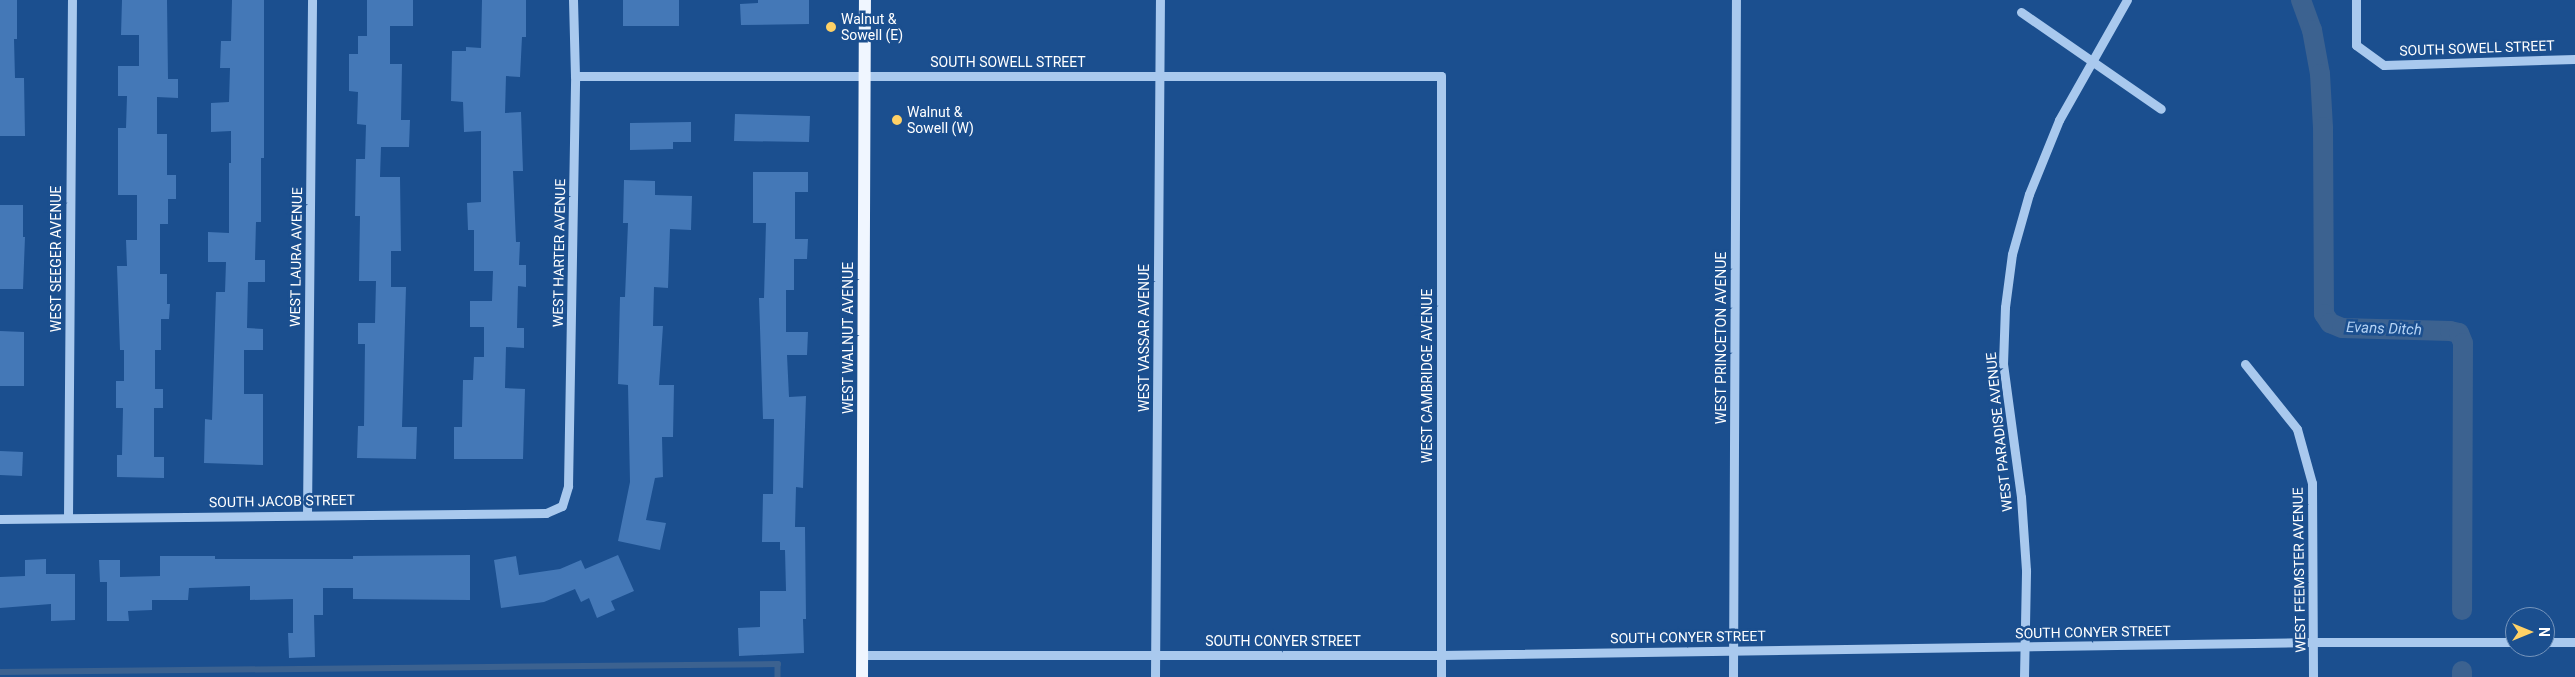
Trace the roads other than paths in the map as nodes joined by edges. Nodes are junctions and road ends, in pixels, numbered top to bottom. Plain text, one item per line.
1 (72, 0) edge
2 (312, 0) edge
3 (573, 0) edge
4 (865, 0) edge
5 (1160, 0) edge
6 (1736, 0) edge
7 (2127, 0) edge
8 (2356, 0) edge
9 (2021, 12) dead end
10 (2575, 59) edge
11 (2093, 62) junction
12 (1160, 74) junction
13 (575, 76) junction
14 (1441, 76) joint
15 (864, 77) junction
16 (2161, 109) dead end
17 (2245, 364) dead end
18 (562, 506) joint
19 (308, 515) junction
20 (68, 517) junction
21 (0, 520) edge
22 (2313, 642) junction
23 (2505, 642) edge
24 (2555, 642) edge
25 (2575, 642) edge
26 (2024, 647) junction
27 (1734, 650) junction
28 (862, 655) junction
29 (1155, 655) junction
30 (1441, 655) junction
31 (862, 677) edge
32 (1155, 677) edge
33 (1441, 677) edge
34 (1733, 677) edge
35 (2024, 677) edge
36 (2313, 677) edge

1 - 20 street, WEST SEEGER AVENUE
2 - 19 street, WEST LAURA AVENUE
3 - 13 street, WEST HARTER AVENUE
4 - 15 main road, WEST WALNUT AVENUE
5 - 12 street, WEST VASSAR AVENUE
6 - 27 street, WEST PRINCETON AVENUE
7 - 11 street, WEST PARADISE AVENUE
8 - 10 street, SOUTH SOWELL STREET
9 - 11 street
11 - 16 street
11 - 26 street, WEST PARADISE AVENUE
12 - 14 street, SOUTH SOWELL STREET
12 - 15 street, SOUTH SOWELL STREET
12 - 29 street, WEST VASSAR AVENUE
13 - 15 street, SOUTH SOWELL STREET
13 - 18 street, WEST HARTER AVENUE
14 - 30 street, WEST CAMBRIDGE AVENUE
15 - 28 main road, WEST WALNUT AVENUE
17 - 22 street, WEST FEEMSTER AVENUE
18 - 19 street, SOUTH JACOB STREET
19 - 20 street, SOUTH JACOB STREET
20 - 21 street, SOUTH JACOB STREET
22 - 23 street, SOUTH CONYER STREET
22 - 26 street, SOUTH CONYER STREET
22 - 36 street, WEST FEEMSTER AVENUE
24 - 25 street
26 - 27 street, SOUTH CONYER STREET
26 - 35 street, WEST PARADISE AVENUE
27 - 30 street, SOUTH CONYER STREET
27 - 34 street, WEST PRINCETON AVENUE
28 - 29 street, SOUTH CONYER STREET
28 - 31 main road, WEST WALNUT AVENUE
29 - 30 street, SOUTH CONYER STREET
29 - 32 street, WEST VASSAR AVENUE
30 - 33 street, WEST CAMBRIDGE AVENUE

